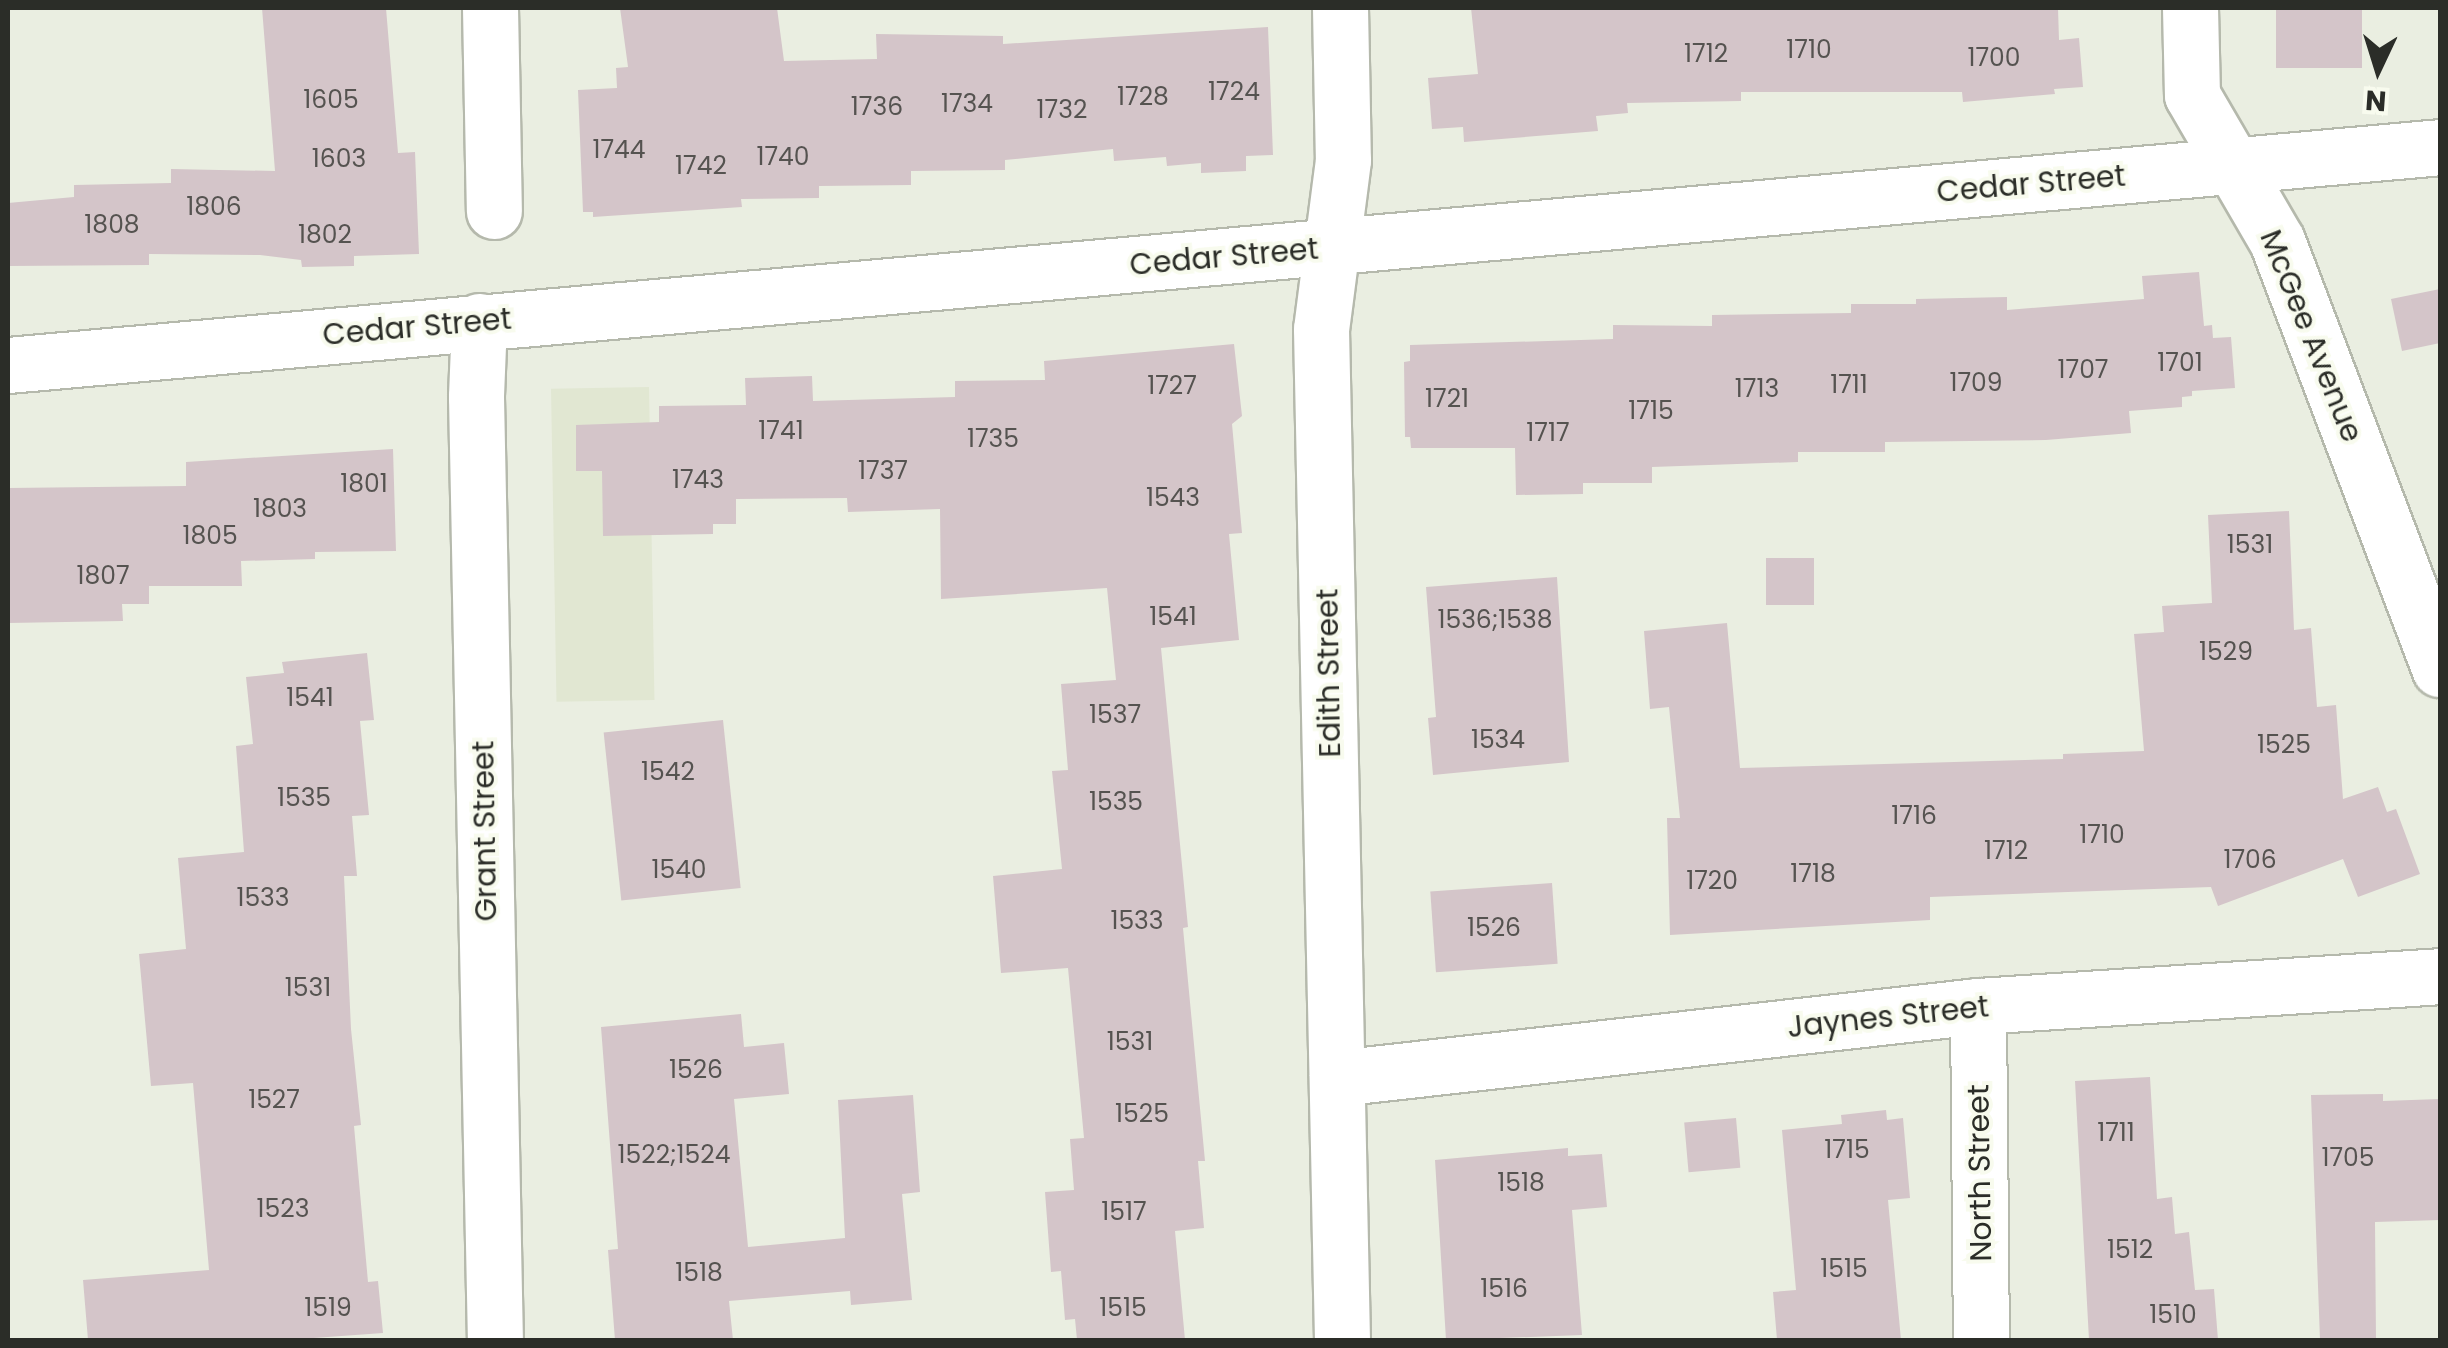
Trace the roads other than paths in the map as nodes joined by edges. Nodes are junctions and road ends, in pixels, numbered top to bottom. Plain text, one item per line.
1 (490, 8) edge
2 (1340, 8) edge
3 (2190, 8) edge
4 (2440, 147) edge
5 (2233, 166) junction
6 (494, 212) dead end
7 (1332, 248) junction
8 (480, 321) junction
9 (8, 365) edge
10 (2440, 669) edge
11 (2440, 976) edge
12 (1978, 1006) junction
13 (1337, 1078) junction
14 (495, 1340) edge
15 (1342, 1340) edge
16 (1982, 1340) edge

1 - 6 street
2 - 7 street, Edith Street
3 - 5 street, McGee Avenue
4 - 5 street, Cedar Street
5 - 7 street, Cedar Street
5 - 10 street, McGee Avenue
7 - 8 street, Cedar Street
7 - 13 street, Edith Street
8 - 9 street, Cedar Street
8 - 14 street, Grant Street
11 - 12 street, Jaynes Street
12 - 13 street, Jaynes Street
12 - 16 street, North Street
13 - 15 street, Edith Street

